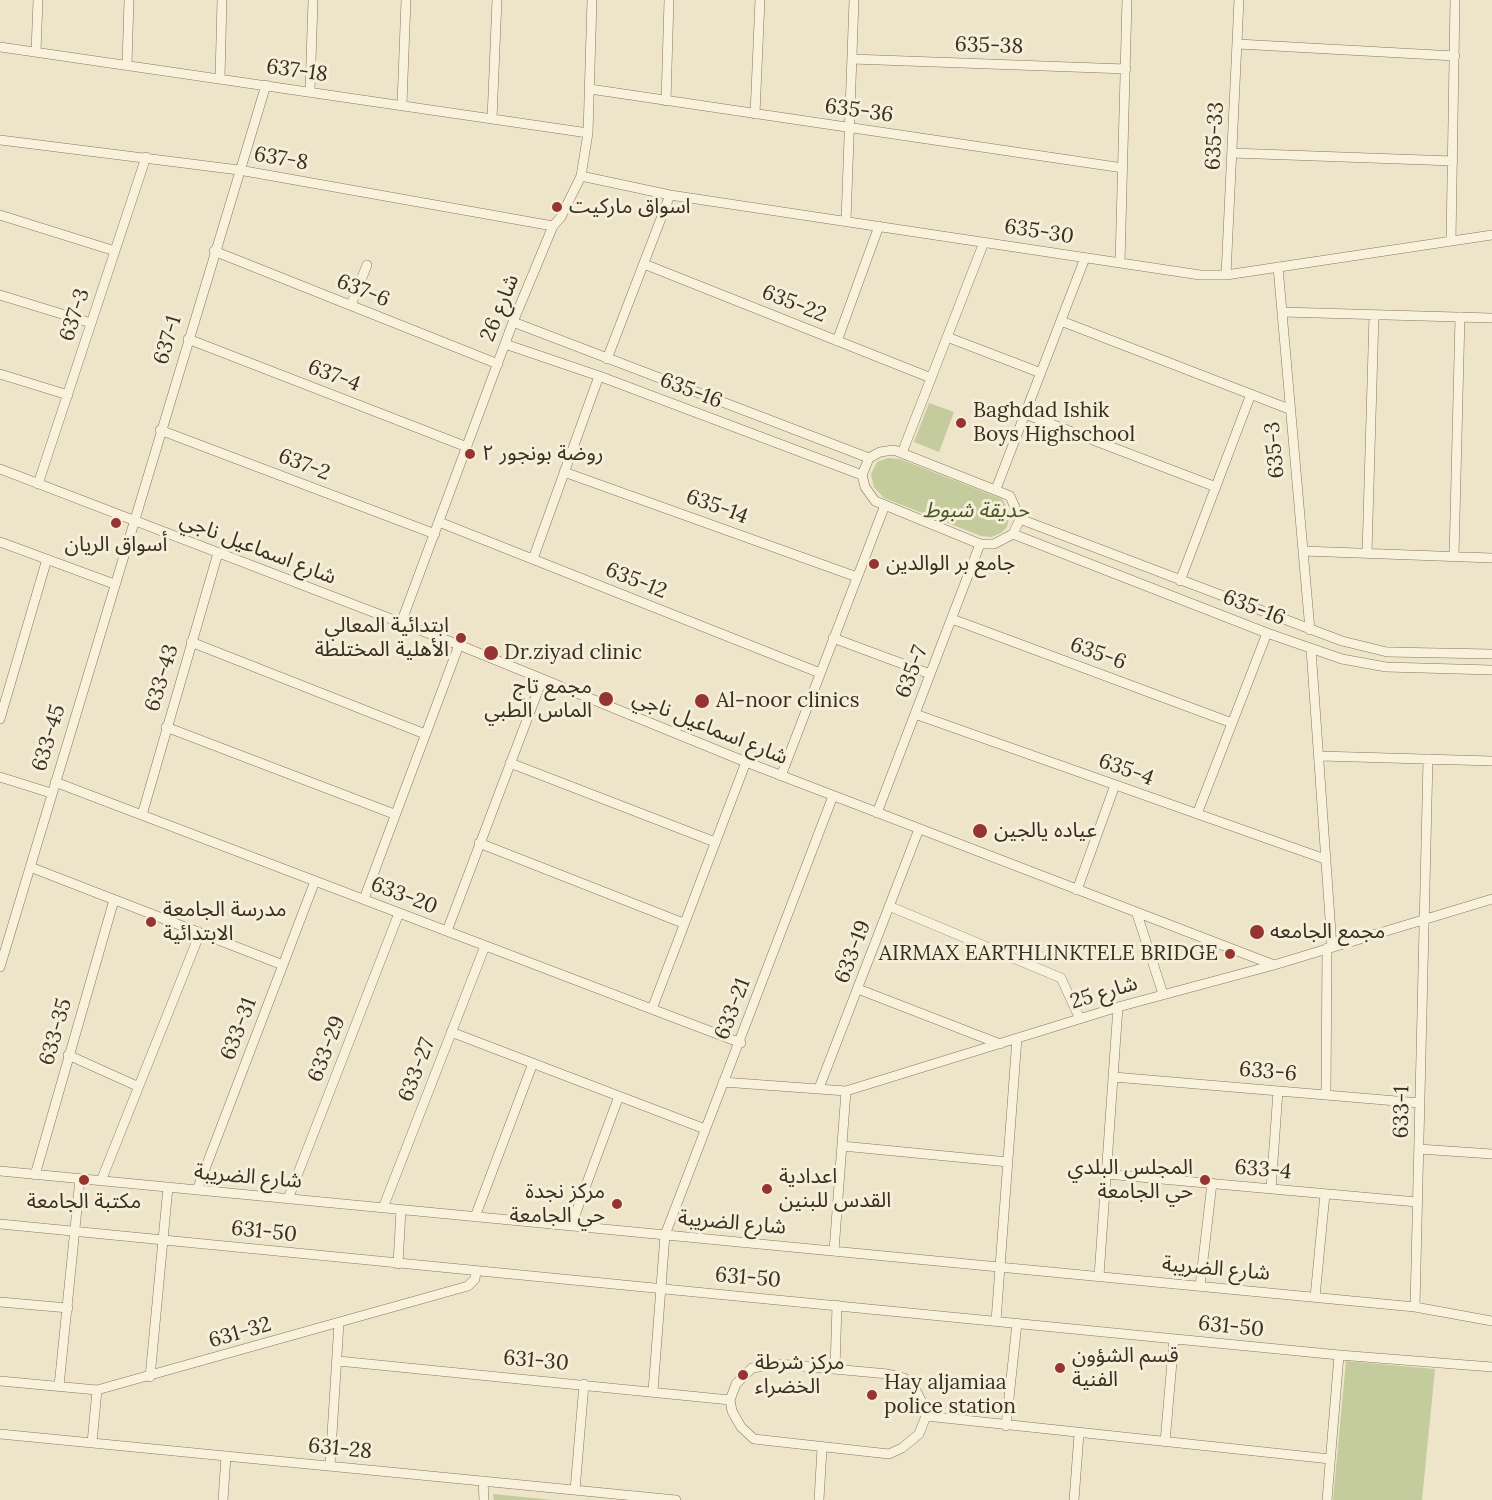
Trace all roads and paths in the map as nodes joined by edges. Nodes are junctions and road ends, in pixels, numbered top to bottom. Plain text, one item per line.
1 (38, 0) edge
2 (129, 0) edge
3 (222, 0) edge
4 (313, 0) edge
5 (406, 0) edge
6 (497, 0) edge
7 (592, 0) edge
8 (669, 0) edge
9 (760, 0) edge
10 (854, 0) edge
11 (1127, 0) edge
12 (1239, 0) edge
13 (1455, 0) edge
14 (1238, 44) junction
15 (0, 47) edge
16 (36, 52) junction
17 (1455, 56) junction
18 (852, 59) junction
19 (127, 65) junction
20 (1126, 69) junction
21 (220, 78) junction
22 (266, 85) junction
23 (590, 89) junction
24 (310, 91) junction
25 (666, 100) junction
26 (402, 105) junction
27 (755, 114) junction
28 (492, 119) junction
29 (849, 128) junction
30 (588, 133) junction
31 (0, 140) edge
32 (1232, 153) junction
33 (146, 157) junction
34 (1452, 161) junction
35 (1123, 168) junction
36 (238, 170) junction
37 (581, 176) junction
38 (670, 195) junction
39 (0, 215) edge
40 (846, 221) junction
41 (553, 226) junction
42 (879, 226) junction
43 (1492, 235) edge
44 (1451, 241) junction
45 (984, 242) junction
46 (116, 250) junction
47 (214, 251) junction
48 (1085, 258) junction
49 (1120, 263) junction
50 (644, 264) junction
51 (367, 265) dead end
52 (1278, 267) junction
53 (1226, 274) junction
54 (0, 295) edge
55 (351, 305) junction
56 (1282, 312) junction
57 (1374, 315) junction
58 (1460, 317) junction
59 (1492, 318) edge
60 (1060, 321) junction
61 (513, 322) junction
62 (91, 323) junction
63 (947, 338) junction
64 (188, 339) junction
65 (837, 341) junction
66 (505, 344) junction
67 (607, 359) junction
68 (498, 364) junction
69 (1041, 373) junction
70 (0, 374) edge
71 (599, 376) junction
72 (931, 378) junction
73 (68, 394) junction
74 (1251, 394) junction
75 (1289, 409) junction
76 (1025, 414) junction
77 (160, 430) junction
78 (467, 447) junction
79 (902, 453) junction
80 (869, 458) junction
81 (0, 469) edge
82 (564, 472) junction
83 (862, 475) junction
84 (38, 484) junction
85 (1216, 487) junction
86 (996, 489) junction
87 (885, 505) junction
88 (1020, 519) junction
89 (133, 520) junction
90 (439, 522) junction
91 (435, 534) junction
92 (1013, 534) junction
93 (0, 542) edge
94 (980, 544) junction
95 (1303, 551) junction
96 (218, 553) junction
97 (1366, 553) junction
98 (1454, 557) junction
99 (1492, 558) edge
100 (48, 559) junction
101 (532, 559) junction
102 (857, 577) junction
103 (1180, 581) junction
104 (114, 584) junction
105 (951, 618) junction
106 (402, 623) junction
107 (1310, 630) junction
108 (1267, 633) junction
109 (833, 638) junction
110 (191, 642) junction
111 (459, 645) junction
112 (1311, 649) junction
113 (1492, 654) edge
114 (1492, 670) edge
115 (820, 673) junction
116 (930, 674) junction
117 (542, 680) junction
118 (915, 714) junction
119 (0, 718) edge
120 (1232, 723) junction
121 (166, 727) junction
122 (425, 734) junction
123 (1320, 756) junction
124 (1428, 759) junction
125 (1492, 761) edge
126 (746, 762) junction
127 (510, 763) junction
128 (781, 776) junction
129 (0, 777) edge
130 (55, 782) junction
131 (1115, 785) junction
132 (51, 793) junction
133 (833, 796) junction
134 (877, 813) junction
135 (394, 814) junction
136 (1197, 814) junction
137 (142, 815) junction
138 (919, 829) junction
139 (715, 842) junction
140 (479, 843) junction
141 (1325, 860) junction
142 (30, 867) junction
143 (315, 881) junction
144 (1077, 890) junction
145 (363, 899) junction
146 (1492, 899) edge
147 (114, 900) junction
148 (890, 906) junction
149 (399, 913) junction
150 (1137, 914) junction
151 (1424, 919) junction
152 (683, 923) junction
153 (447, 931) junction
154 (200, 933) junction
155 (485, 946) junction
156 (1329, 948) junction
157 (283, 965) junction
158 (1274, 965) junction
159 (0, 967) edge
160 (858, 989) junction
161 (1163, 994) junction
162 (1118, 1007) junction
163 (652, 1009) junction
164 (1080, 1019) junction
165 (451, 1032) junction
166 (1017, 1038) junction
167 (741, 1043) junction
168 (1000, 1044) junction
169 (68, 1056) junction
170 (533, 1063) junction
171 (1114, 1077) junction
172 (723, 1082) junction
173 (137, 1086) junction
174 (819, 1089) junction
175 (846, 1091) junction
176 (1278, 1091) junction
177 (1326, 1095) junction
178 (619, 1096) junction
179 (1420, 1103) junction
180 (705, 1129) junction
181 (842, 1146) junction
182 (1419, 1149) junction
183 (1492, 1154) edge
184 (1008, 1162) junction
185 (0, 1171) edge
186 (1106, 1174) junction
187 (35, 1175) junction
188 (80, 1179) junction
189 (101, 1181) junction
190 (1212, 1184) junction
191 (168, 1187) junction
192 (1271, 1189) junction
193 (197, 1190) junction
194 (1325, 1194) junction
195 (288, 1199) junction
196 (1417, 1202) junction
197 (383, 1208) junction
198 (401, 1210) junction
199 (475, 1217) junction
200 (0, 1224) edge
201 (571, 1226) junction
202 (75, 1232) junction
203 (665, 1235) junction
204 (162, 1240) junction
205 (834, 1251) junction
206 (398, 1264) junction
207 (1000, 1267) junction
208 (476, 1271) junction
209 (1099, 1276) junction
210 (1200, 1286) junction
211 (661, 1288) junction
212 (1315, 1297) junction
213 (0, 1302) edge
214 (837, 1305) junction
215 (1414, 1306) junction
216 (68, 1308) junction
217 (1461, 1314) junction
218 (1492, 1315) edge
219 (996, 1321) junction
220 (1492, 1321) edge
221 (339, 1323) junction
222 (1017, 1323) junction
223 (1174, 1339) junction
224 (1339, 1355) junction
225 (338, 1361) junction
226 (1492, 1366) edge
227 (834, 1369) junction
228 (150, 1377) junction
229 (0, 1381) edge
230 (584, 1384) junction
231 (59, 1386) junction
232 (97, 1390) junction
233 (653, 1391) junction
234 (730, 1400) junction
235 (926, 1416) junction
236 (1006, 1426) junction
237 (0, 1434) edge
238 (1079, 1434) junction
239 (1165, 1442) junction
240 (92, 1443) junction
241 (822, 1448) junction
242 (226, 1456) junction
243 (1330, 1459) junction
244 (330, 1466) junction
245 (483, 1481) junction
246 (575, 1490) junction
247 (223, 1500) edge
248 (484, 1500) edge
249 (668, 1500) edge
250 (676, 1500) edge
251 (819, 1500) edge
252 (1074, 1500) edge
253 (1327, 1500) edge

1 - 16 street
2 - 19 street
3 - 21 street
4 - 24 street
5 - 26 street
6 - 28 street
7 - 23 street, شارع 26
8 - 25 street
9 - 27 street
10 - 18 street
11 - 20 street
12 - 14 street, 635-33
13 - 17 street
14 - 17 street
14 - 32 street, 635-33
15 - 16 street, 637-18
16 - 19 street, 637-18
17 - 34 street
18 - 20 street, 635-38
18 - 29 street
19 - 21 street, 637-18
20 - 35 street
21 - 22 street, 637-18
22 - 24 street, 637-18
22 - 36 street, 637-1
23 - 25 street, 635-36
23 - 30 street, شارع 26
24 - 26 street, 637-18
25 - 27 street, 635-36
26 - 28 street, 637-18
27 - 29 street, 635-36
28 - 30 street, 637-18
29 - 35 street, 635-36
29 - 40 street
30 - 37 street, شارع 26
31 - 33 street, 637-8
32 - 34 street
32 - 53 street, 635-33
33 - 36 street, 637-8
33 - 46 street, 637-3
34 - 44 street
35 - 49 street
36 - 41 street, 637-8
36 - 47 street, 637-1
37 - 38 street, 635-30
37 - 41 street, شارع 26
38 - 40 street, 635-30
38 - 50 street
39 - 46 street
40 - 42 street, 635-30
41 - 61 street, شارع 26
42 - 45 street, 635-30
42 - 65 street
43 - 44 street, 635-30
44 - 52 street, 635-30
45 - 48 street, 635-30
45 - 63 street
46 - 62 street, 637-3
47 - 55 street, 637-6
47 - 64 street, 637-1
48 - 49 street, 635-30
48 - 60 street
49 - 53 street, 635-30
50 - 65 street, 635-22
50 - 67 street
51 - 55 street
52 - 53 street, 635-30
52 - 56 street, 635-3
54 - 62 street
55 - 68 street, 637-6
56 - 57 street
56 - 75 street, 635-3
57 - 58 street
57 - 97 street
58 - 59 street
58 - 98 street
60 - 69 street
60 - 74 street
61 - 66 street, شارع 26
61 - 67 street, 635-16
62 - 73 street, 637-3
63 - 69 street
63 - 72 street
64 - 77 street, 637-1
64 - 78 street, 637-4
65 - 72 street, 635-22
66 - 68 street, شارع 26
66 - 71 street, 635-16
67 - 80 street, 635-16
68 - 78 street, شارع 26
69 - 76 street
70 - 73 street
71 - 82 street
71 - 83 street, 635-16
72 - 79 street
73 - 84 street, 637-3
74 - 75 street
74 - 85 street
75 - 95 street, 635-3
76 - 85 street
76 - 86 street
77 - 89 street, 637-1
77 - 91 street, 637-2
78 - 90 street, شارع 26
79 - 80 street
79 - 86 street
80 - 83 street
81 - 84 street, شارع اسماعيل ناجي
82 - 101 street
82 - 102 street, 635-14
83 - 87 street
84 - 89 street, شارع اسماعيل ناجي
85 - 103 street
86 - 88 street
87 - 94 street
87 - 102 street
88 - 92 street
88 - 103 street, 635-16
89 - 96 street, شارع اسماعيل ناجي
89 - 104 street, 633-45
90 - 91 street, شارع 26
90 - 101 street, 635-12
91 - 106 street, شارع 26
92 - 94 street
92 - 108 street, 635-16
93 - 100 street
94 - 105 street, 635-7
95 - 97 street
95 - 107 street, 635-3
96 - 106 street, شارع اسماعيل ناجي
96 - 110 street, 633-43
97 - 98 street
98 - 99 street
100 - 104 street
100 - 119 street
101 - 115 street, 635-12
102 - 109 street
103 - 107 street, 635-16
104 - 130 street, 633-45
105 - 116 street, 635-7
105 - 120 street, 635-6
106 - 111 street, شارع اسماعيل ناجي
107 - 113 street, 635-16
108 - 112 street, 635-16
108 - 120 street
109 - 115 street
109 - 116 street
110 - 121 street, 633-43
110 - 122 street
111 - 117 street, شارع اسماعيل ناجي
111 - 122 street
112 - 114 street, 635-16
112 - 123 street
115 - 128 street
116 - 118 street, 635-7
117 - 126 street, شارع اسماعيل ناجي
117 - 127 street
118 - 131 street, 635-4
118 - 134 street, 635-7
120 - 136 street
121 - 135 street
121 - 137 street, 633-43
122 - 135 street
123 - 124 street
123 - 141 street
124 - 125 street
124 - 151 street, 633-1
126 - 128 street, شارع اسماعيل ناجي
126 - 139 street
127 - 139 street
127 - 140 street
128 - 133 street, شارع اسماعيل ناجي
129 - 132 street
130 - 132 street, 633-45
130 - 137 street, 633-20
131 - 136 street, 635-4
131 - 144 street
132 - 142 street, 633-45
133 - 134 street, شارع اسماعيل ناجي
133 - 167 street, 633-21
134 - 138 street, شارع اسماعيل ناجي
135 - 145 street
136 - 141 street, 635-4
137 - 143 street, 633-20
138 - 144 street, شارع اسماعيل ناجي
138 - 148 street, 633-19
139 - 152 street
140 - 152 street
140 - 153 street
141 - 156 street
142 - 147 street
142 - 159 street, 633-45
143 - 145 street, 633-20
143 - 157 street, 633-31
144 - 150 street, شارع اسماعيل ناجي
145 - 149 street, 633-20
146 - 151 street, شارع 25
147 - 154 street
147 - 169 street, 633-35
148 - 160 street, 633-19
148 - 164 street
149 - 153 street, 633-20
149 - 195 street, 633-29
150 - 158 street, شارع اسماعيل ناجي
150 - 161 street
151 - 156 street, شارع 25
151 - 179 street, 633-1
152 - 163 street
153 - 155 street, 633-20
154 - 157 street
154 - 173 street
155 - 163 street, 633-20
155 - 165 street, 633-27
156 - 158 street, شارع 25
156 - 177 street
157 - 193 street, 633-31
158 - 161 street, شارع 25
160 - 168 street
160 - 174 street, 633-19
161 - 162 street, شارع 25
162 - 164 street, شارع 25
162 - 171 street
163 - 167 street, 633-20
164 - 166 street, شارع 25
165 - 170 street
165 - 197 street, 633-27
166 - 168 street, شارع 25
166 - 184 street
167 - 172 street, 633-21
168 - 175 street, شارع 25
169 - 173 street
169 - 187 street, 633-35
170 - 178 street
170 - 199 street
171 - 176 street, 633-6
171 - 186 street
172 - 174 street, شارع 25
172 - 180 street, 633-21
173 - 189 street
174 - 175 street, شارع 25
175 - 181 street
176 - 177 street, 633-6
176 - 192 street
177 - 179 street, 633-6
178 - 180 street
178 - 201 street
179 - 182 street, 633-1
180 - 203 street, 633-21
181 - 184 street
181 - 205 street
182 - 183 street
182 - 196 street, 633-1
184 - 207 street
185 - 187 street, شارع الضريبة
186 - 190 street, 633-4
186 - 209 street
187 - 188 street, شارع الضريبة
188 - 189 street, شارع الضريبة
188 - 202 street
189 - 191 street, شارع الضريبة
190 - 192 street, 633-4
190 - 210 street
191 - 193 street, شارع الضريبة
191 - 204 street
192 - 194 street, 633-4
193 - 195 street, شارع الضريبة
194 - 196 street, 633-4
194 - 212 street
195 - 197 street, شارع الضريبة
196 - 215 street, 633-1
197 - 198 street, شارع الضريبة
198 - 199 street, شارع الضريبة
198 - 206 street
199 - 201 street, شارع الضريبة
200 - 202 street, 631-50
201 - 203 street, شارع الضريبة
202 - 204 street, 631-50
202 - 216 street
203 - 205 street, شارع الضريبة
203 - 211 street, 633-21
204 - 206 street, 631-50
204 - 228 street
205 - 207 street, شارع الضريبة
206 - 208 street, 631-50
207 - 209 street, شارع الضريبة
207 - 219 street
208 - 211 street, 631-50
208 - 221 street, 631-32
209 - 210 street, شارع الضريبة
210 - 212 street, شارع الضريبة
211 - 214 street, 631-50
211 - 233 street, 633-21
212 - 215 street, شارع الضريبة
213 - 216 street
214 - 219 street, 631-50
214 - 227 street
215 - 217 street, شارع الضريبة
216 - 231 street
217 - 218 street, شارع الضريبة
217 - 220 street, شارع الضريبة
219 - 222 street, 631-50
221 - 225 street
221 - 228 street, 631-32
222 - 223 street, 631-50
222 - 236 street
223 - 224 street, 631-50
223 - 239 street
224 - 226 street, 631-50
224 - 243 street
225 - 230 street, 631-30
225 - 244 street
227 - 234 street
227 - 235 street
228 - 232 street, 631-32
229 - 231 street, 631-32
230 - 233 street, 631-30
230 - 246 street
231 - 232 street, 631-32
232 - 240 street
233 - 234 street, 631-30
234 - 241 street
235 - 236 street
235 - 241 street
236 - 238 street
237 - 240 street, 631-28
238 - 239 street
238 - 252 street
239 - 243 street
240 - 242 street, 631-28
241 - 251 street
242 - 244 street, 631-28
242 - 247 street
243 - 253 street
244 - 245 street, 631-28
245 - 246 street, 631-28
245 - 248 street
246 - 249 street, 631-28
249 - 250 street, 631-28

